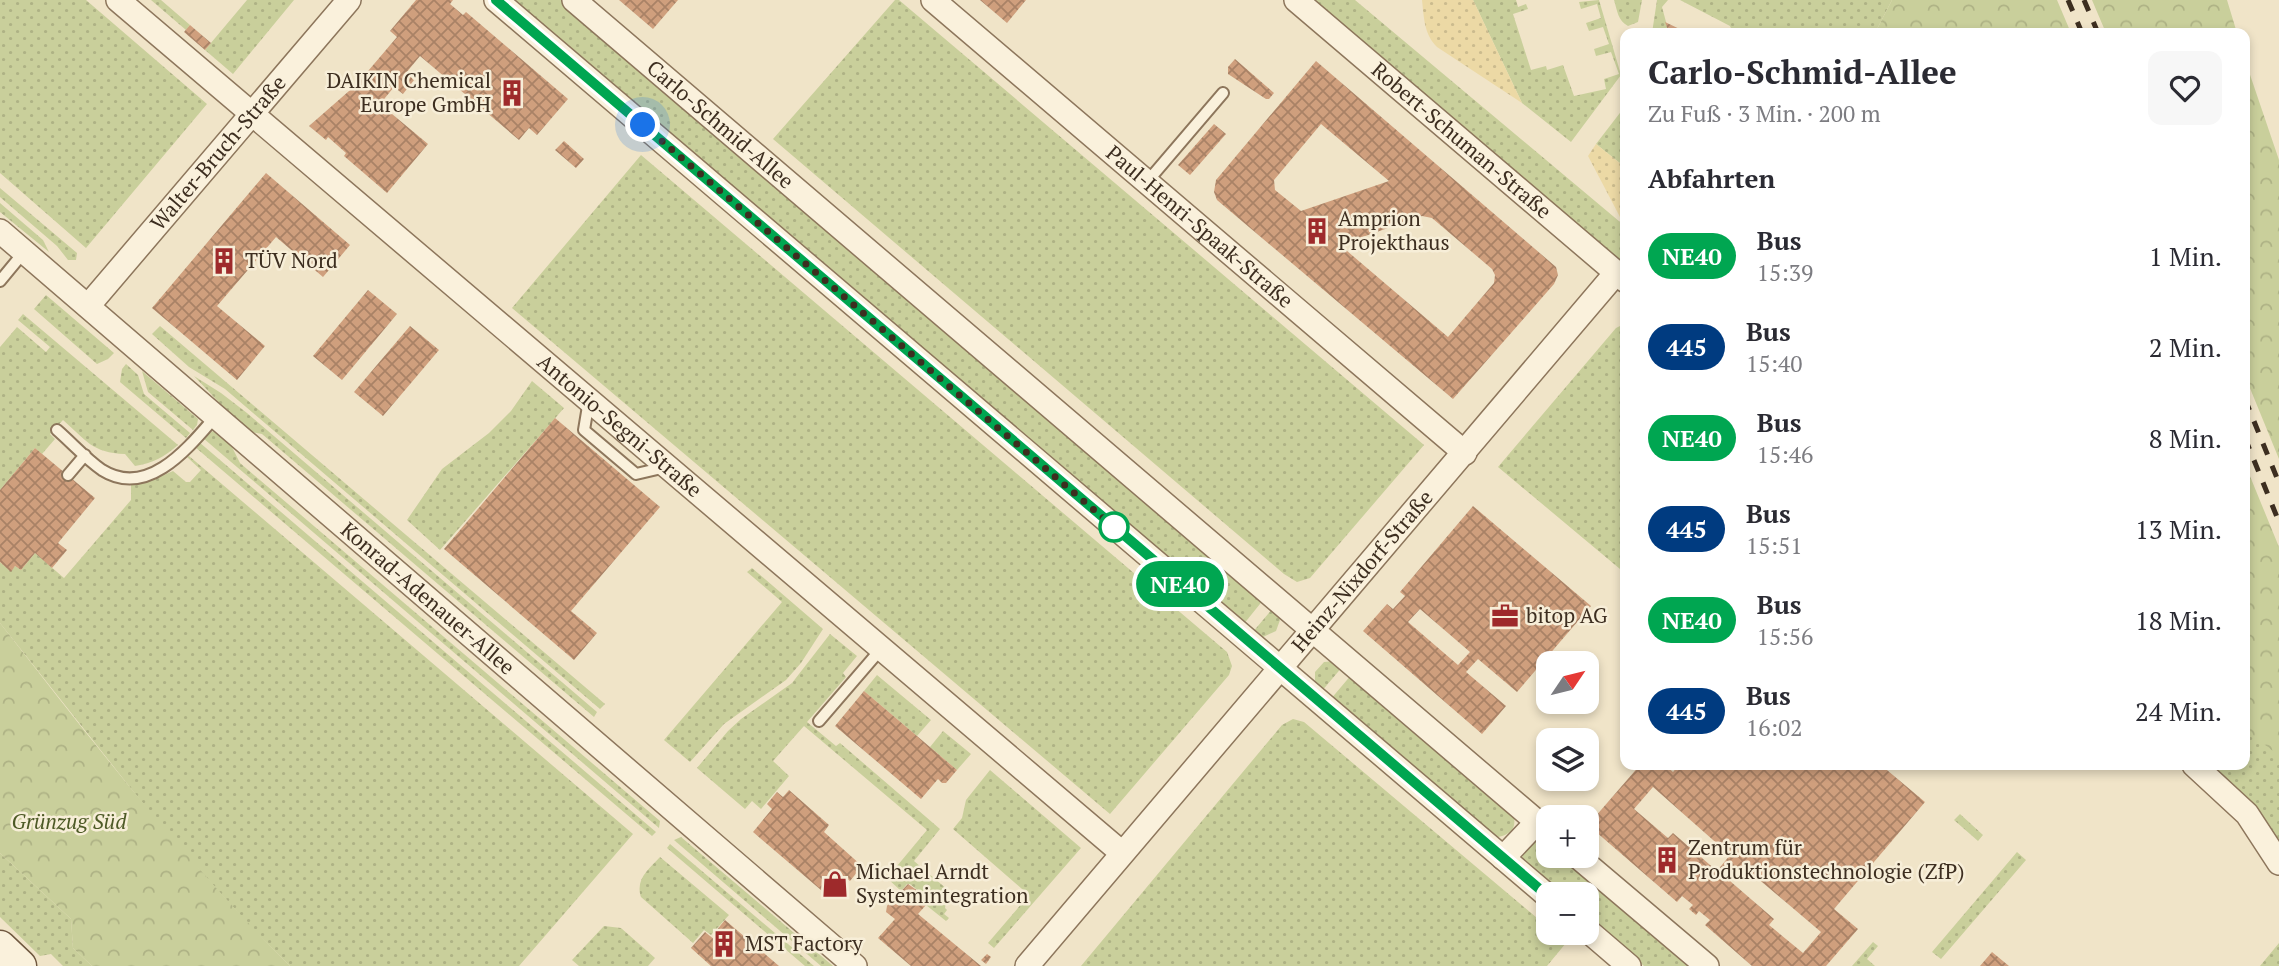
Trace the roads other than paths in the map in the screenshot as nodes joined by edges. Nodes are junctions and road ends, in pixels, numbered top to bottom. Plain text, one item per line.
1 (118, 0) edge
2 (349, 0) edge
3 (496, 0) edge
4 (574, 0) edge
5 (933, 0) edge
6 (1296, 0) edge
7 (1223, 93) dead end
8 (252, 114) junction
9 (1147, 182) junction
10 (0, 231) edge
11 (24, 251) junction
12 (1620, 276) edge
13 (1620, 278) edge
14 (0, 281) edge
15 (88, 306) junction
16 (215, 417) junction
17 (57, 430) dead end
18 (1465, 453) junction
19 (85, 455) junction
20 (68, 475) dead end
21 (1312, 630) junction
22 (881, 649) junction
23 (1280, 668) junction
24 (819, 721) dead end
25 (2199, 770) edge
26 (1536, 821) edge
27 (1536, 832) edge
28 (1122, 853) junction
29 (1503, 858) junction
30 (2279, 863) edge
31 (1591, 868) edge
32 (1536, 886) edge
33 (1599, 940) edge
34 (0, 947) edge
35 (20, 966) edge
36 (855, 966) edge
37 (1027, 966) edge
38 (1629, 966) edge
39 (1707, 966) edge

1 - 8 street, Antonio-Segni-Straße
2 - 8 street, Walter-Bruch-Straße
3 - 23 street
4 - 21 street, Carlo-Schmid-Allee
5 - 9 street, Paul-Henri-Spaak-Straße
6 - 12 street, Robert-Schuman-Straße
7 - 9 lane
8 - 15 street, Walter-Bruch-Straße
8 - 22 street, Antonio-Segni-Straße
9 - 18 street, Paul-Henri-Spaak-Straße
10 - 11 street, Konrad-Adenauer-Allee
11 - 14 lane
11 - 15 street, Konrad-Adenauer-Allee
13 - 18 street, Heinz-Nixdorf-Straße
15 - 16 street, Konrad-Adenauer-Allee
16 - 19 lane
16 - 36 street, Konrad-Adenauer-Allee
17 - 19 lane
18 - 21 street, Heinz-Nixdorf-Straße
19 - 20 lane
21 - 23 street, Heinz-Nixdorf-Straße
21 - 26 street, Carlo-Schmid-Allee
22 - 24 lane
22 - 28 street, Antonio-Segni-Straße
23 - 28 street, Heinz-Nixdorf-Straße
23 - 29 street
25 - 30 street
27 - 29 street, Carlo-Schmid-Allee
28 - 37 street, Heinz-Nixdorf-Straße
29 - 32 street
31 - 39 street
33 - 38 street
34 - 35 main road

